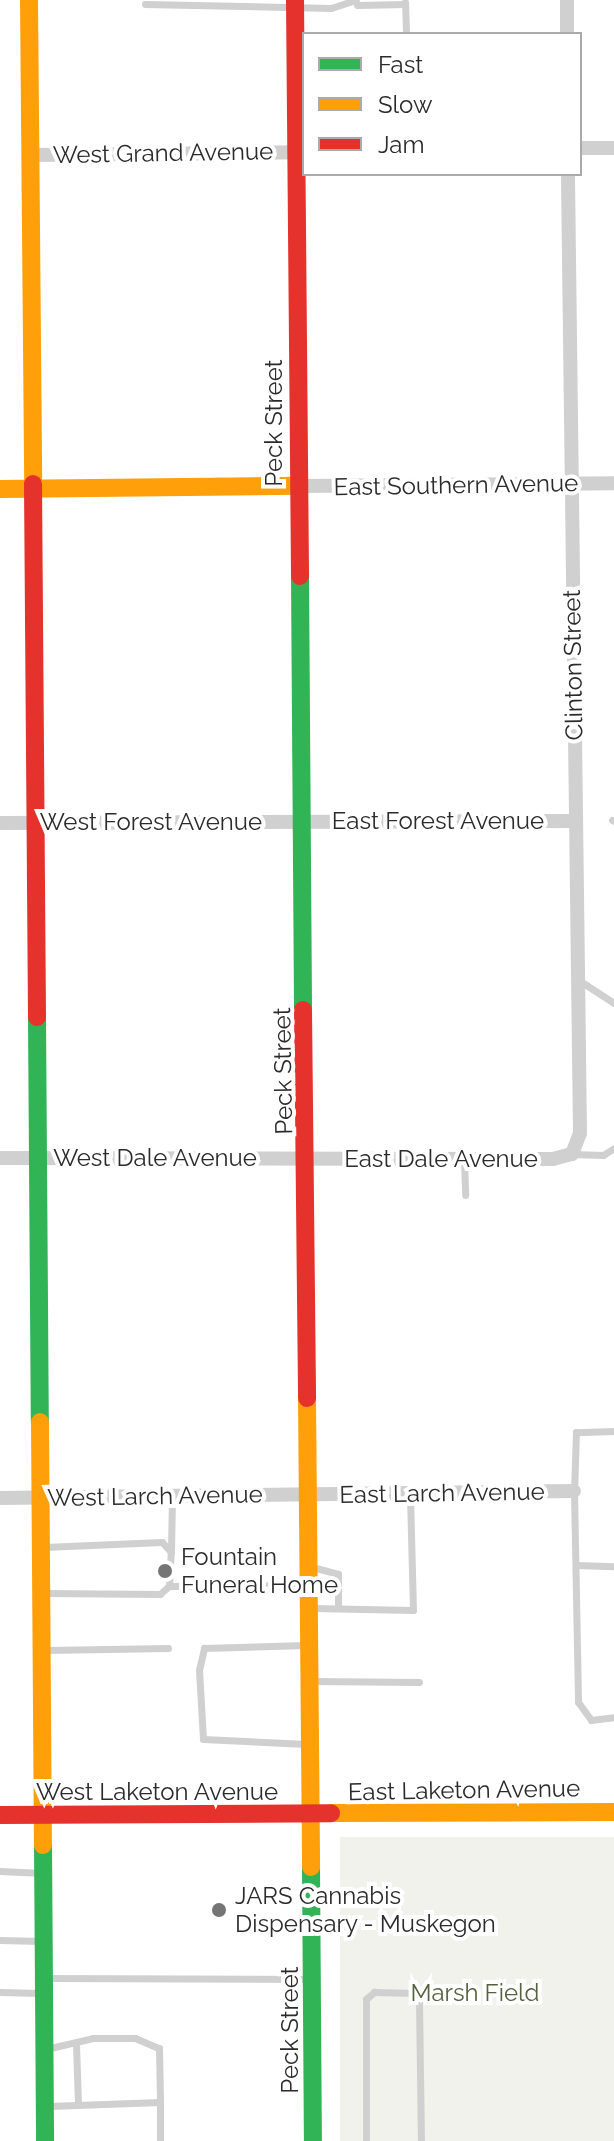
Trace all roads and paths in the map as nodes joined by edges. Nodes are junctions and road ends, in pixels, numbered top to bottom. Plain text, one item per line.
1 (29, 0) edge
2 (567, 0) edge
3 (295, 2) edge
4 (356, 2) edge
5 (405, 2) edge
6 (145, 4) dead end
7 (406, 32) edge
8 (567, 32) edge
9 (582, 148) edge
10 (614, 148) edge
11 (300, 152) edge
12 (30, 155) junction
13 (568, 176) edge
14 (571, 483) junction
15 (614, 483) edge
16 (299, 486) junction
17 (0, 489) edge
18 (29, 489) junction
19 (302, 821) junction
20 (574, 821) junction
21 (0, 823) edge
22 (32, 823) junction
23 (577, 979) junction
24 (614, 1003) edge
25 (614, 1148) edge
26 (572, 1154) junction
27 (0, 1158) edge
28 (34, 1158) junction
29 (309, 1158) junction
30 (464, 1159) junction
31 (465, 1195) dead end
32 (614, 1431) edge
33 (574, 1491) junction
34 (410, 1493) junction
35 (311, 1494) junction
36 (172, 1496) junction
37 (0, 1498) edge
38 (41, 1498) junction
39 (42, 1547) junction
40 (171, 1552) junction
41 (576, 1565) junction
42 (614, 1566) edge
43 (312, 1576) junction
44 (169, 1586) junction
45 (42, 1593) junction
46 (313, 1608) junction
47 (338, 1608) junction
48 (313, 1644) junction
49 (168, 1648) dead end
50 (42, 1650) junction
51 (313, 1681) junction
52 (419, 1682) dead end
53 (614, 1717) edge
54 (314, 1744) junction
55 (614, 1812) edge
56 (0, 1815) edge
57 (43, 1815) junction
58 (314, 1816) junction
59 (0, 1871) edge
60 (44, 1873) junction
61 (0, 1940) edge
62 (43, 1941) junction
63 (314, 1979) junction
64 (43, 1986) junction
65 (0, 1992) edge
66 (76, 2044) junction
67 (44, 2049) junction
68 (160, 2102) junction
69 (78, 2105) junction
70 (45, 2106) junction
71 (45, 2141) edge
72 (160, 2141) edge
73 (313, 2141) edge
74 (366, 2141) edge
75 (421, 2141) edge

1 - 12 street
2 - 8 street
3 - 4 lane
3 - 6 lane
3 - 11 street, Peck Street
4 - 5 lane
5 - 7 lane
9 - 10 street
11 - 12 street, West Grand Avenue
11 - 16 street, Peck Street
12 - 18 street
13 - 14 street, Clinton Street
14 - 15 street, East Southern Avenue
14 - 16 street, East Southern Avenue
14 - 20 street, Clinton Street
16 - 18 street
16 - 19 street, Peck Street
17 - 18 street
18 - 22 street
19 - 20 street, East Forest Avenue
19 - 22 street, West Forest Avenue
19 - 29 street, Peck Street
20 - 23 street, Clinton Street
21 - 22 street, West Forest Avenue
22 - 28 street
23 - 24 lane
23 - 26 street, Clinton Street
25 - 26 lane
26 - 30 street, East Dale Avenue
27 - 28 street, West Dale Avenue
28 - 29 street, West Dale Avenue
28 - 38 street
29 - 30 street, East Dale Avenue
29 - 35 street, Peck Street
30 - 31 lane
32 - 33 lane
33 - 34 street, East Larch Avenue
33 - 41 lane
34 - 35 street, East Larch Avenue
34 - 47 lane
35 - 36 street, West Larch Avenue
35 - 43 street, Peck Street
36 - 38 street, West Larch Avenue
36 - 40 lane
37 - 38 street, West Larch Avenue
38 - 39 street
39 - 40 lane
39 - 45 street
40 - 44 lane
41 - 42 lane
41 - 53 lane
43 - 44 lane
43 - 46 street, Peck Street
43 - 47 lane
44 - 45 lane
45 - 50 street
46 - 47 lane
46 - 48 street, Peck Street
48 - 51 street, Peck Street
48 - 54 lane
49 - 50 lane
50 - 57 street
51 - 52 lane
51 - 54 street, Peck Street
54 - 58 street, Peck Street
55 - 58 street, East Laketon Avenue
56 - 57 street, West Laketon Avenue
57 - 58 street, West Laketon Avenue
57 - 60 street
58 - 63 street, Peck Street
59 - 60 lane
60 - 62 street
61 - 62 lane
62 - 64 street
63 - 64 lane
63 - 73 street, Peck Street
64 - 65 lane
64 - 67 street
66 - 67 lane
66 - 68 lane
66 - 69 lane
67 - 70 street
68 - 69 lane
68 - 72 lane
69 - 70 lane
70 - 71 street
74 - 75 lane

